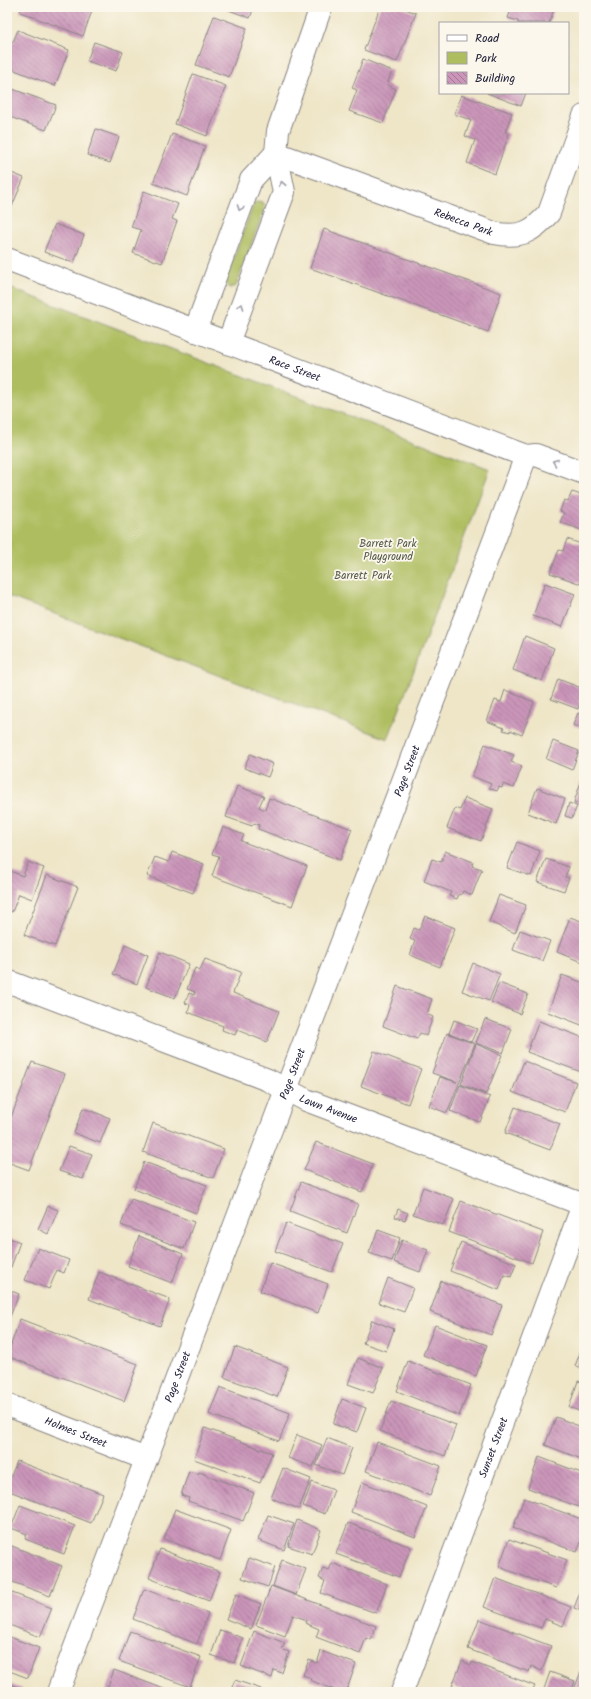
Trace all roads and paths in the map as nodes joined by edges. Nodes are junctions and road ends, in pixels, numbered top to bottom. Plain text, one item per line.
1 (322, 7) edge
2 (584, 116) edge
3 (276, 153) junction
4 (7, 259) edge
5 (195, 331) junction
6 (228, 343) junction
7 (526, 456) junction
8 (584, 473) edge
9 (7, 981) edge
10 (286, 1089) junction
11 (584, 1204) edge
12 (7, 1405) edge
13 (146, 1459) junction
14 (58, 1692) edge
15 (402, 1692) edge

1 - 3 street
2 - 3 street, Rebecca Park
3 -> 5 street
6 -> 3 street
4 - 5 street, Race Street
5 - 6 street, Race Street
6 - 7 street, Race Street
8 -> 7 street, Race Street
7 - 10 street, Page Street
9 - 10 street, Lawn Avenue
10 - 11 street, Lawn Avenue
10 - 13 street, Page Street
11 - 15 street, Sunset Street
12 - 13 street, Holmes Street
13 - 14 street, Page Street

